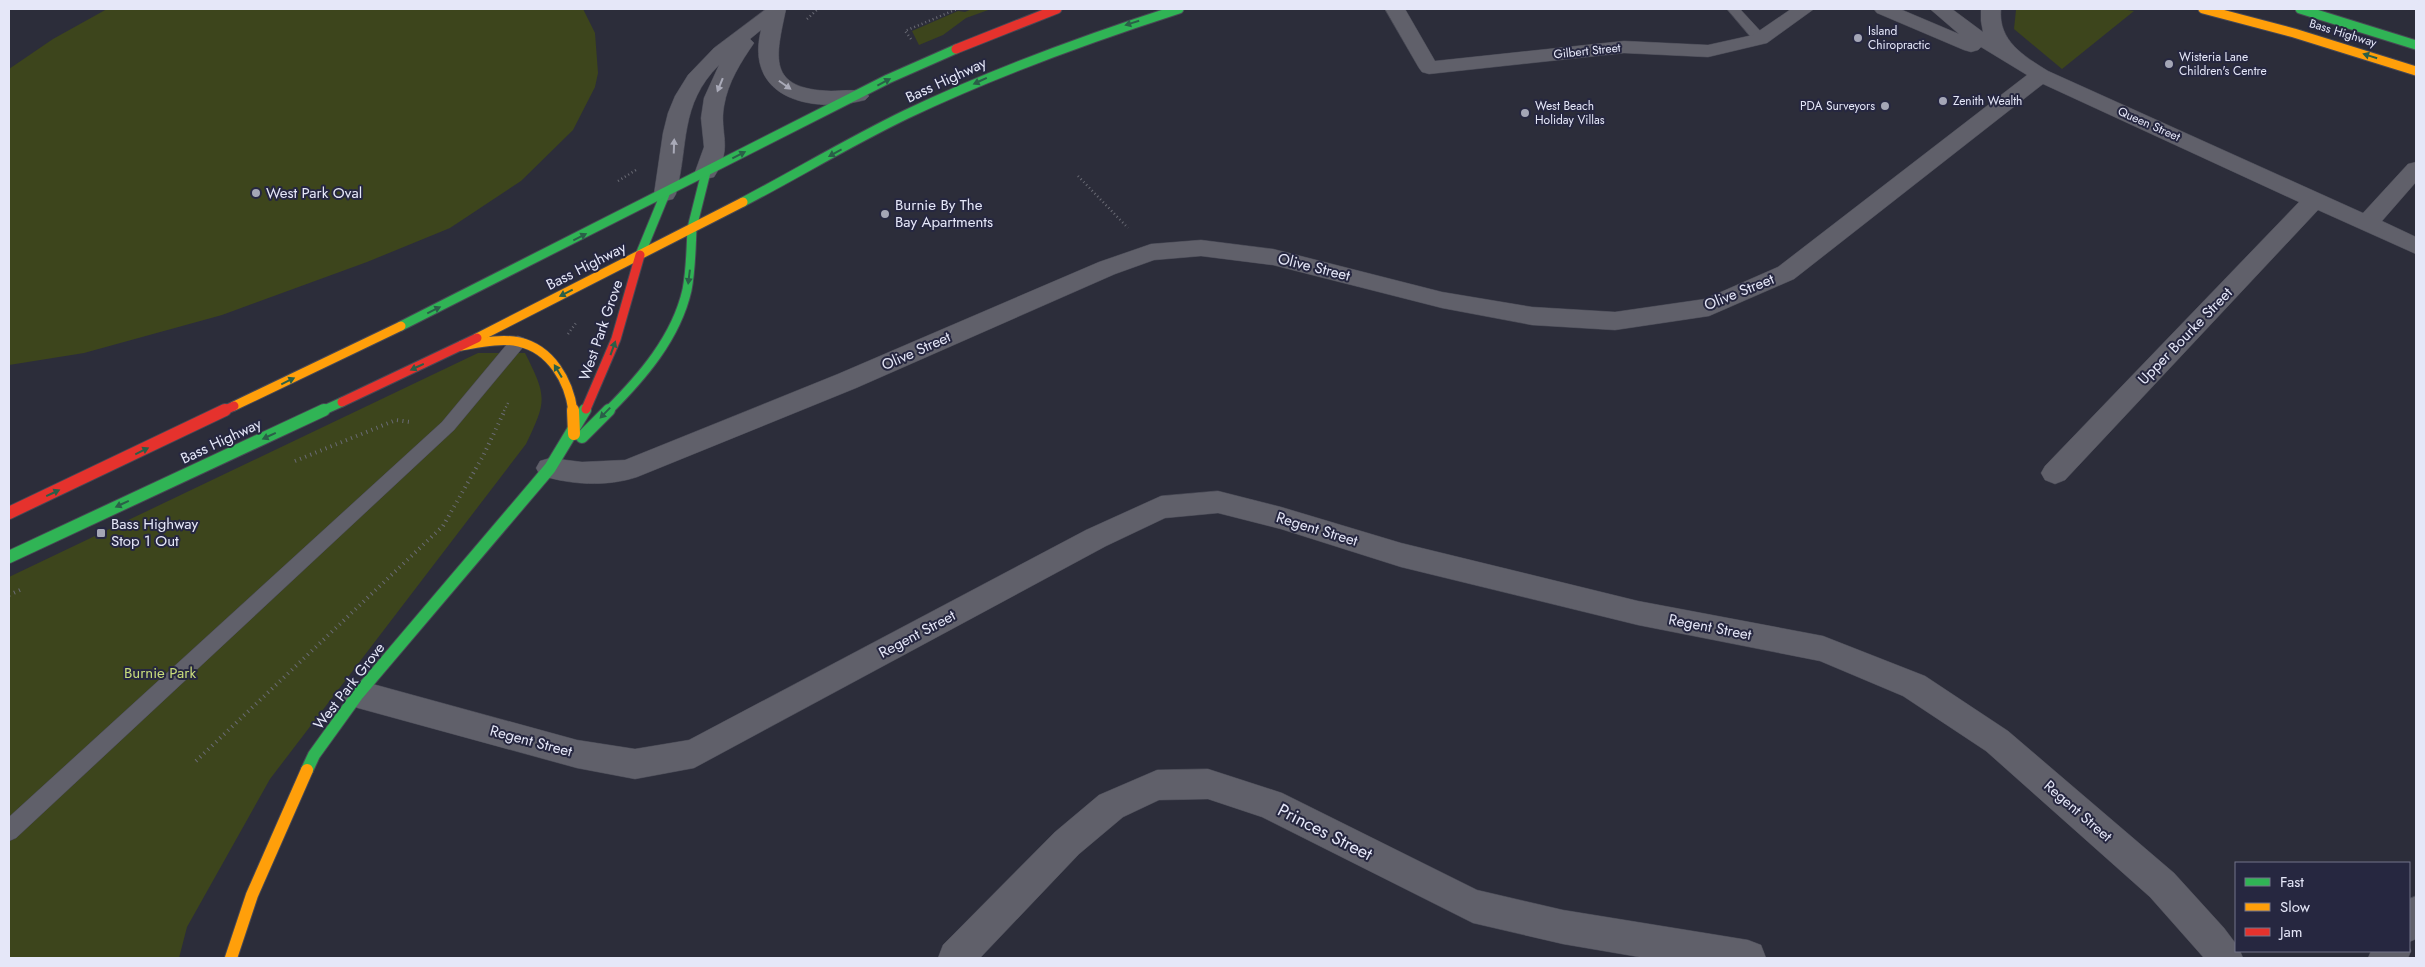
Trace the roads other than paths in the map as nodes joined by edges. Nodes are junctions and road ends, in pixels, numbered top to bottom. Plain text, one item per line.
1 (1057, 9) edge
2 (1178, 9) edge
3 (1395, 9) edge
4 (1733, 9) edge
5 (1804, 9) edge
6 (1884, 9) edge
7 (1991, 9) edge
8 (2203, 9) edge
9 (2300, 9) edge
10 (772, 11) edge
11 (1944, 13) edge
12 (1921, 26) junction
13 (1760, 39) junction
14 (2416, 45) edge
15 (2416, 70) edge
16 (2041, 76) junction
17 (858, 96) junction
18 (2416, 169) edge
19 (706, 172) junction
20 (664, 194) junction
21 (2315, 199) junction
22 (2367, 223) junction
23 (692, 228) junction
24 (2416, 246) edge
25 (640, 255) junction
26 (518, 342) junction
27 (461, 346) junction
28 (574, 434) junction
29 (550, 468) junction
30 (2055, 473) dead end
31 (9, 513) edge
32 (9, 557) edge
33 (358, 694) junction
34 (9, 831) edge
35 (231, 958) edge
36 (956, 958) edge
37 (1748, 958) edge
38 (2225, 958) edge

17 -> 1 main road, Bass Highway
2 -> 23 main road, Bass Highway
3 - 13 street, Gilbert Street
4 - 13 lane
5 - 13 street, Gilbert Street
6 - 12 street
7 - 16 street
15 -> 8 main road, Bass Highway
9 - 14 main road, Bass Highway
10 -> 17 street
10 -> 19 street
20 -> 10 street
11 - 12 street
11 - 16 street, Queen Street
12 - 16 street
16 - 21 street, Queen Street
16 - 29 street, Olive Street
19 -> 17 main road, Bass Highway
18 - 22 street
19 - 20 main road, Bass Highway
19 - 23 main road, West Park Grove
20 - 25 main road, West Park Grove
31 -> 20 main road, Bass Highway
21 - 22 street, Queen Street
21 - 30 street, Upper Bourke Street
22 - 24 street, Queen Street
23 - 25 main road, Bass Highway
23 -> 29 main road, West Park Grove
25 -> 27 main road, Bass Highway
28 -> 25 main road, West Park Grove
26 - 27 main road
28 -> 26 main road
26 - 34 lane
27 -> 32 main road, Bass Highway
28 - 29 main road, West Park Grove
29 - 33 main road, West Park Grove
33 - 35 main road, West Park Grove
33 - 38 street, Regent Street
36 - 37 street, Princes Street

